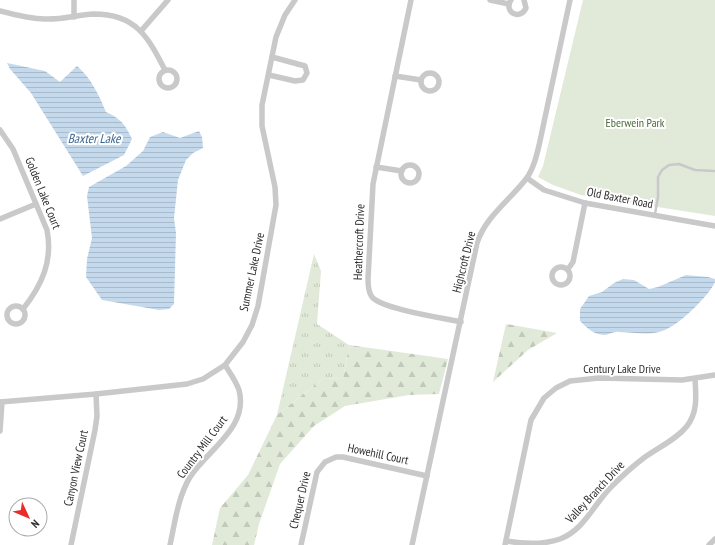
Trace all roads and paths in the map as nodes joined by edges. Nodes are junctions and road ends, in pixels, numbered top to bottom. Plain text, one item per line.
1 (74, 0) edge
2 (168, 0) edge
3 (295, 0) edge
4 (411, 0) edge
5 (490, 0) edge
6 (524, 0) edge
7 (570, 0) edge
8 (510, 2) edge
9 (0, 11) edge
10 (74, 17) junction
11 (141, 31) junction
12 (272, 57) junction
13 (165, 70) dead end
14 (269, 75) junction
15 (395, 76) junction
16 (421, 80) dead end
17 (0, 130) edge
18 (376, 167) junction
19 (715, 171) edge
20 (402, 172) dead end
21 (526, 178) junction
22 (585, 203) junction
23 (36, 204) junction
24 (655, 216) junction
25 (0, 219) edge
26 (715, 226) edge
27 (568, 269) dead end
28 (23, 310) dead end
29 (461, 322) junction
30 (225, 366) junction
31 (715, 376) edge
32 (695, 379) junction
33 (96, 394) junction
34 (1, 402) edge
35 (0, 431) edge
36 (325, 462) joint
37 (426, 476) junction
38 (715, 540) edge
39 (506, 543) edge
40 (71, 545) edge
41 (170, 545) edge
42 (301, 545) edge
43 (412, 545) edge
44 (709, 545) edge

1 - 10 street
2 - 11 street
3 - 12 street, Summer Lake Drive
4 - 15 street, Heathercroft Drive
5 - 8 street
6 - 8 street
7 - 21 street, Highcroft Drive
9 - 10 street
10 - 11 street
11 - 13 street
12 - 14 street, Summer Lake Drive
12 - 14 street
14 - 30 street, Summer Lake Drive
15 - 16 street
15 - 18 street, Heathercroft Drive
17 - 23 street, Golden Lake Court
18 - 20 street
18 - 29 street, Heathercroft Drive
19 - 24 lane
21 - 22 street, Old Baxter Road
21 - 29 street, Highcroft Drive
22 - 24 street, Old Baxter Road
22 - 27 street
23 - 25 street
23 - 28 street, Golden Lake Court
24 - 26 street, Old Baxter Road
29 - 37 street, Highcroft Drive
30 - 33 street, Summer Lake Drive
30 - 41 street, Country Mill Court
31 - 32 street, Century Lake Drive
32 - 39 street, Valley Branch Drive
32 - 39 street, Century Lake Drive
33 - 34 street, Summer Lake Drive
33 - 40 street, Canyon View Court
34 - 35 street
36 - 37 street, Howehill Court
36 - 42 street, Chequer Drive
37 - 43 street, Highcroft Drive
38 - 44 street

